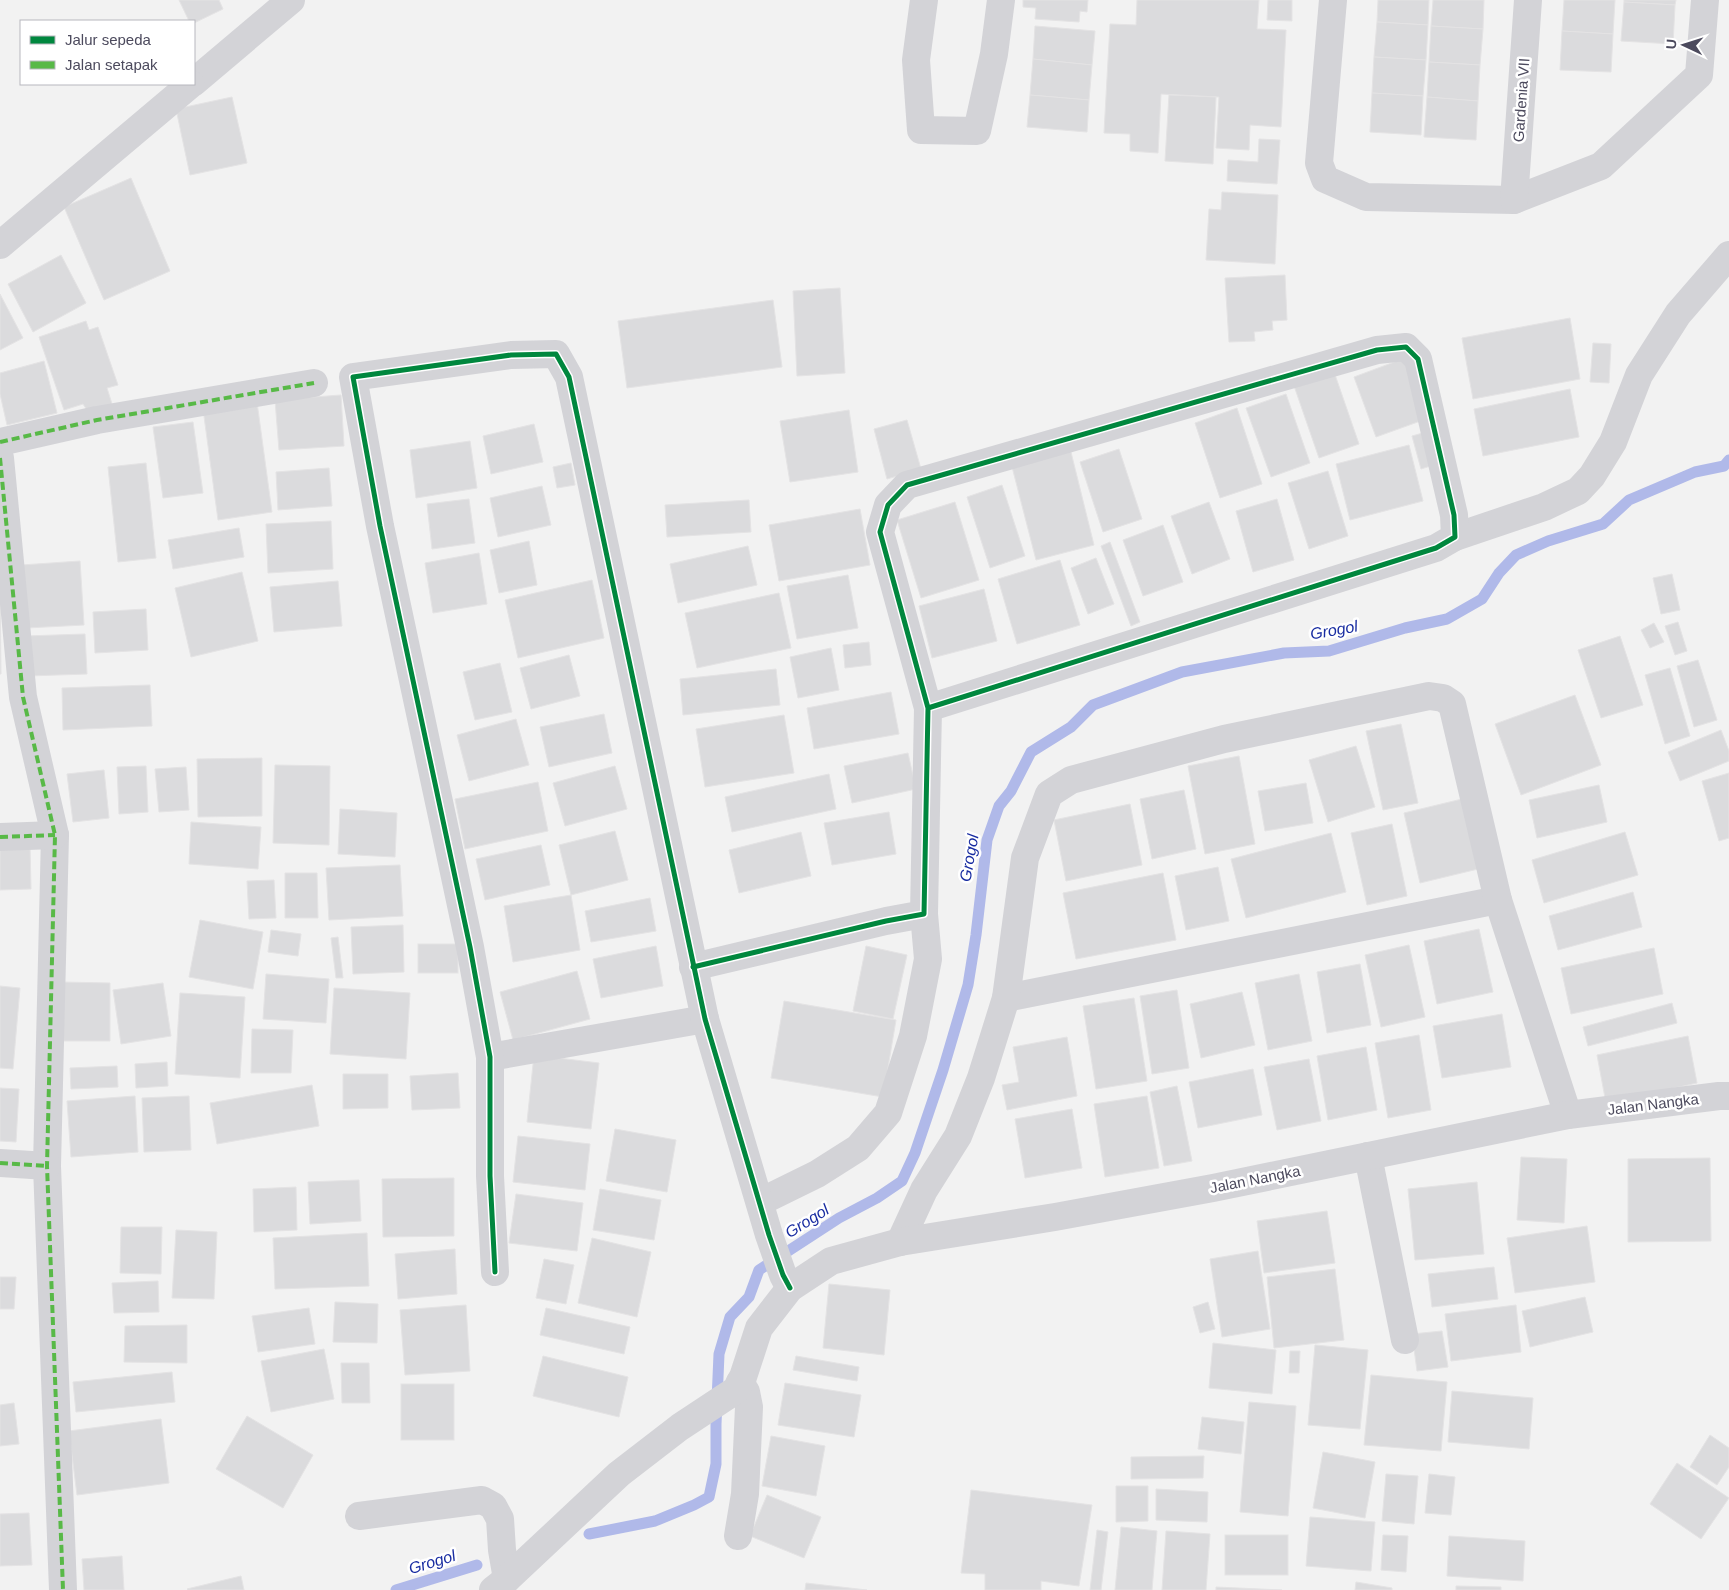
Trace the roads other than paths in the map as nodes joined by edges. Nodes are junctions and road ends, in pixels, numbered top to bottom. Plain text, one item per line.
1 (291, 0) edge
2 (924, 0) edge
3 (1001, 0) edge
4 (1332, 0) edge
5 (1528, 0) edge
6 (1705, 0) edge
7 (195, 81) edge
8 (191, 85) edge
9 (1514, 200) junction
10 (0, 245) edge
11 (1729, 256) edge
12 (314, 384) dead end
13 (0, 442) edge
14 (0, 458) edge
15 (1455, 537) junction
16 (928, 708) junction
17 (55, 835) junction
18 (0, 837) edge
19 (1498, 900) junction
20 (924, 914) junction
21 (693, 967) junction
22 (1006, 998) junction
23 (705, 1019) junction
24 (490, 1057) junction
25 (1729, 1096) edge
26 (1568, 1115) junction
27 (1368, 1156) junction
28 (0, 1163) edge
29 (47, 1166) junction
30 (760, 1202) junction
31 (900, 1242) junction
32 (495, 1272) dead end
33 (786, 1279) junction
34 (1405, 1340) dead end
35 (738, 1386) junction
36 (359, 1516) dead end
37 (738, 1536) dead end
38 (500, 1585) edge
39 (63, 1590) edge

1 - 7 street
2 - 3 street
4 - 9 street
5 - 9 street, Gardenia VII
6 - 9 street
8 - 10 street
11 - 15 street
12 - 13 street
14 - 17 street
15 - 16 street
15 - 16 street
16 - 20 street
17 - 18 street
17 - 29 street
19 - 22 street
19 - 22 street
19 - 26 street
20 - 21 street
20 - 30 street
21 - 23 street
21 - 24 street
22 - 31 street
23 - 24 street
23 - 30 street
24 - 32 street
25 - 26 street, Jalan Nangka
26 - 27 street, Jalan Nangka
27 - 31 street, Jalan Nangka
27 - 34 street
28 - 29 street
29 - 39 street
30 - 33 street
31 - 33 street, Jalan Nangka
33 - 35 street, Jalan Nangka
35 - 37 street
35 - 38 street
36 - 38 street

